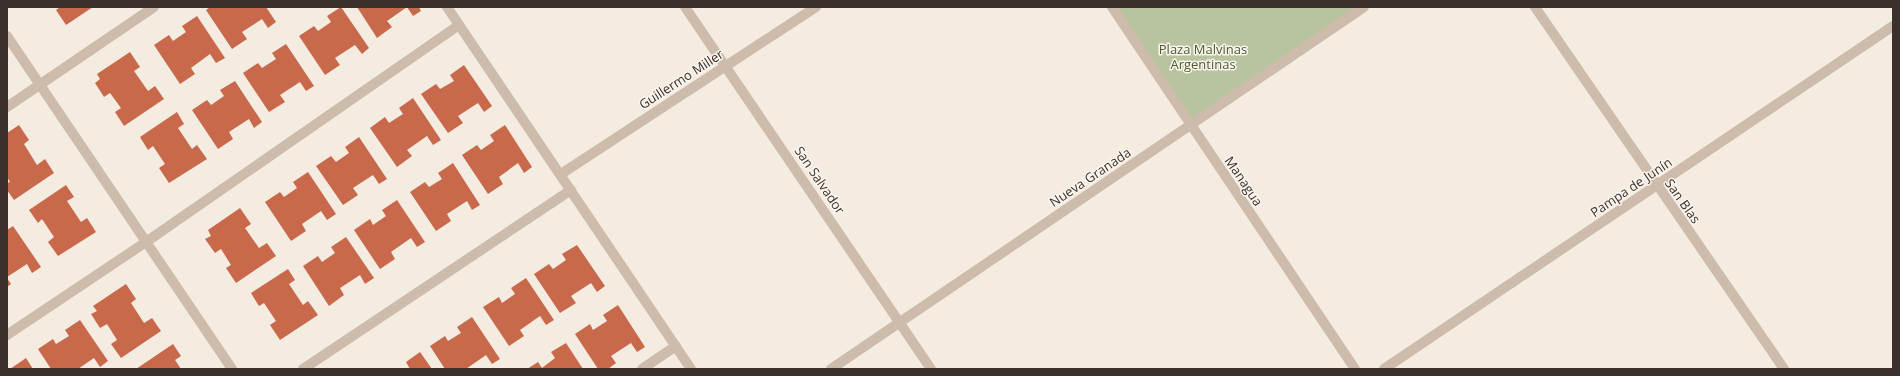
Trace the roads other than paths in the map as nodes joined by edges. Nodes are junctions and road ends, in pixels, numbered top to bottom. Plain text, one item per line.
1 (154, 7) edge
2 (447, 7) edge
3 (685, 7) edge
4 (816, 7) edge
5 (1112, 7) edge
6 (1364, 7) edge
7 (1535, 7) edge
8 (460, 25) junction
9 (1893, 26) edge
10 (7, 36) edge
11 (726, 66) junction
12 (40, 84) junction
13 (7, 107) edge
14 (1189, 124) junction
15 (561, 174) junction
16 (1657, 185) junction
17 (571, 190) junction
18 (146, 242) junction
19 (900, 322) junction
20 (7, 335) edge
21 (676, 346) junction
22 (232, 369) edge
23 (303, 369) edge
24 (642, 369) edge
25 (691, 369) edge
26 (831, 369) edge
27 (931, 369) edge
28 (1355, 369) edge
29 (1384, 369) edge
30 (1784, 369) edge

1 - 12 street
2 - 8 street
3 - 11 street, San Salvador
4 - 11 street, Guillermo Miller
5 - 14 street, Managua
6 - 14 street, Nueva Granada
7 - 16 street, San Blas
8 - 15 street
8 - 18 street
9 - 16 street, Pampa de Junín
10 - 12 street
11 - 15 street, Guillermo Miller
11 - 19 street, San Salvador
12 - 13 street
12 - 18 street
14 - 19 street, Nueva Granada
14 - 28 street, Managua
15 - 17 street
16 - 29 street, Pampa de Junín
16 - 30 street, San Blas
17 - 21 street
17 - 23 street
18 - 20 street
18 - 22 street
19 - 26 street, Nueva Granada
19 - 27 street, San Salvador
21 - 24 street
21 - 25 street

